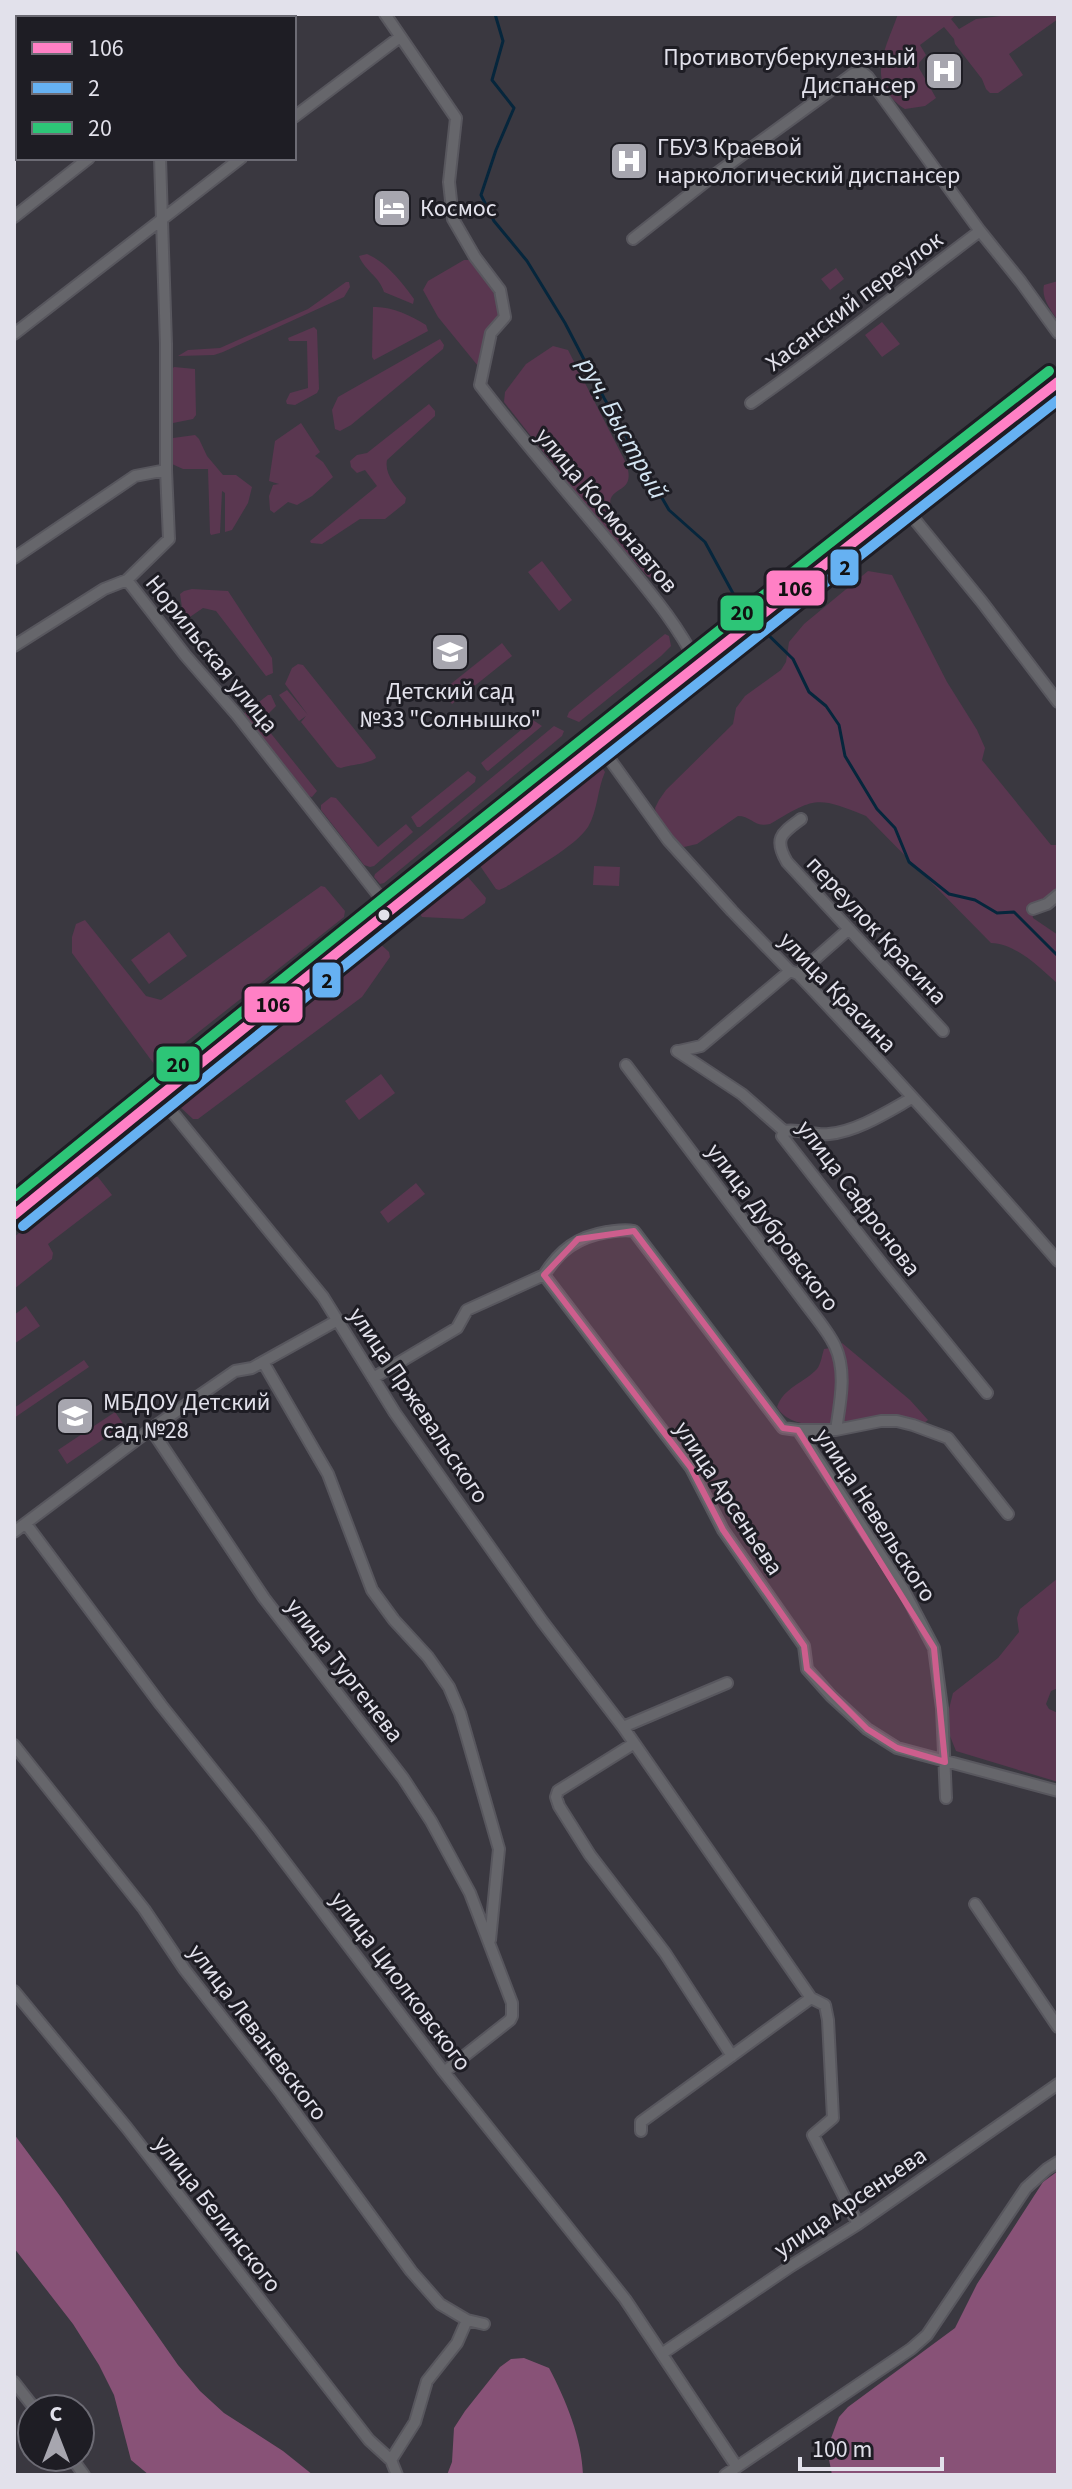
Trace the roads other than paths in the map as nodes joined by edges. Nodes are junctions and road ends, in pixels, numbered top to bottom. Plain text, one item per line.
1 (385, 14) edge
2 (400, 37) junction
3 (296, 115) edge
4 (86, 160) edge
5 (160, 160) edge
6 (238, 160) edge
7 (14, 217) edge
8 (162, 221) junction
9 (980, 231) junction
10 (633, 239) dead end
11 (1058, 333) edge
12 (14, 334) edge
13 (1058, 382) edge
14 (751, 403) dead end
15 (166, 470) junction
16 (902, 504) junction
17 (14, 558) edge
18 (127, 580) junction
19 (14, 646) edge
20 (697, 664) junction
21 (1056, 695) edge
22 (598, 743) junction
23 (801, 819) dead end
24 (1058, 895) edge
25 (1033, 909) dead end
26 (390, 910) junction
27 (849, 929) junction
28 (794, 972) junction
29 (943, 1031) dead end
30 (626, 1065) dead end
31 (160, 1097) junction
32 (912, 1098) junction
33 (784, 1131) junction
34 (14, 1215) edge
35 (1058, 1261) edge
36 (544, 1275) junction
37 (338, 1320) junction
38 (263, 1362) junction
39 (373, 1378) junction
40 (987, 1393) dead end
41 (151, 1429) junction
42 (798, 1430) junction
43 (836, 1430) junction
44 (1008, 1514) dead end
45 (26, 1524) junction
46 (14, 1532) edge
47 (727, 1683) dead end
48 (623, 1727) junction
49 (633, 1744) junction
50 (14, 1745) edge
51 (945, 1762) junction
52 (1058, 1791) edge
53 (946, 1798) dead end
54 (975, 1904) dead end
55 (489, 1945) junction
56 (14, 1991) edge
57 (811, 1998) junction
58 (1058, 2027) edge
59 (732, 2056) junction
60 (444, 2072) junction
61 (1058, 2084) edge
62 (641, 2131) dead end
63 (1058, 2162) edge
64 (858, 2224) junction
65 (467, 2320) junction
66 (484, 2324) dead end
67 (663, 2353) junction
68 (391, 2460) junction
69 (737, 2467) junction
70 (397, 2475) edge
71 (725, 2475) edge

1 - 2 street
2 - 3 street
2 - 20 street, улица Космонавтов
4 - 7 street
5 - 8 street, Норильская улица
6 - 8 street
8 - 12 street
8 - 15 street, Норильская улица
9 - 10 street
9 - 11 street
9 - 14 street, Хасанский переулок
13 - 16 main road
15 - 17 street
15 - 18 street, Норильская улица
16 - 20 main road
16 - 21 street
18 - 19 street
18 - 26 street, Норильская улица
20 - 22 main road
22 - 26 main road
22 - 28 street, улица Красина
23 - 27 street, переулок Красина
24 - 25 street
26 - 31 main road
27 - 28 street
27 - 29 street, переулок Красина
28 - 32 street, улица Красина
28 - 33 street, улица Сафронова
30 - 43 street, улица Дубровского
31 - 34 main road
31 - 37 street, улица Пржевальского
32 - 33 street
32 - 35 street, улица Красина
33 - 40 street, улица Сафронова
36 - 39 street
36 - 42 street, улица Невельского
36 - 51 street, улица Арсеньева
37 - 38 street
37 - 39 street, улица Пржевальского
38 - 41 street
38 - 55 street
39 - 48 street, улица Пржевальского
41 - 45 street
41 - 55 street, улица Тургенева
42 - 43 street
42 - 51 street, улица Невельского
43 - 44 street
45 - 46 street
45 - 60 street, улица Циолковского
47 - 48 street
48 - 49 street, улица Пржевальского
49 - 57 street, улица Пржевальского
49 - 59 street
50 - 65 street, улица Леваневского
51 - 52 street
51 - 53 street
54 - 58 street
55 - 60 street, улица Тургенева
56 - 68 street, улица Белинского
57 - 59 street
57 - 64 street, улица Пржевальского
59 - 62 street
60 - 67 street, улица Циолковского
61 - 64 street, улица Арсеньева
63 - 69 street
64 - 67 street, улица Арсеньева
65 - 66 street, улица Леваневского
65 - 68 street
67 - 69 street, улица Циолковского
68 - 70 street
69 - 71 street

